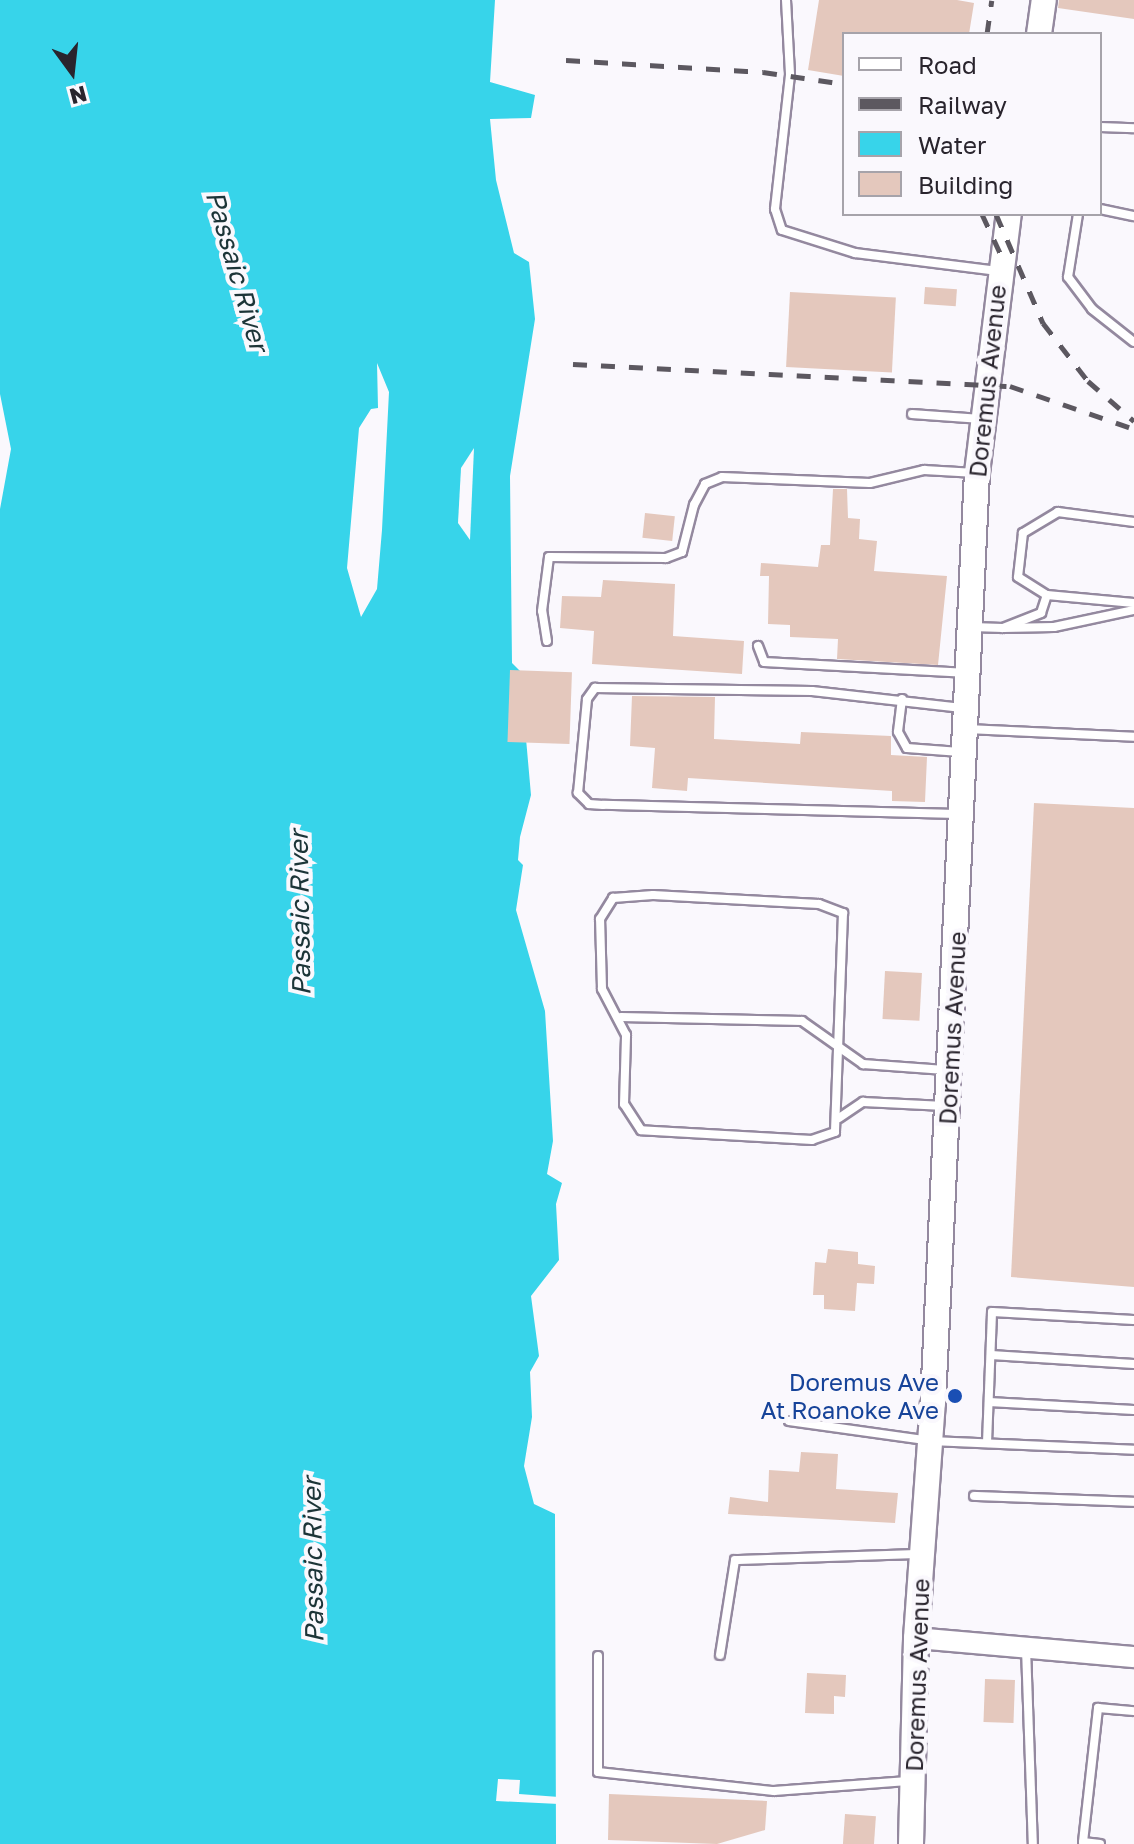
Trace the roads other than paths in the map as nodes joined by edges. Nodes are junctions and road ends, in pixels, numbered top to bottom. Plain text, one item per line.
1 (786, 0) edge
2 (1044, 0) edge
3 (1039, 32) edge
4 (1102, 127) edge
5 (1134, 128) edge
6 (1102, 209) edge
7 (1009, 216) edge
8 (1078, 216) edge
9 (1134, 216) edge
10 (999, 271) junction
11 (1134, 342) edge
12 (912, 414) dead end
13 (982, 419) junction
14 (977, 473) junction
15 (1134, 522) edge
16 (1047, 595) junction
17 (1134, 603) edge
18 (1134, 610) edge
19 (971, 627) junction
20 (1003, 628) junction
21 (547, 641) dead end
22 (758, 646) dead end
23 (969, 673) junction
24 (902, 699) junction
25 (966, 730) junction
26 (1134, 737) edge
27 (962, 813) junction
28 (621, 1017) junction
29 (842, 1053) junction
30 (949, 1070) junction
31 (948, 1106) junction
32 (839, 1118) junction
33 (1134, 1320) edge
34 (991, 1355) junction
35 (1134, 1364) edge
36 (989, 1402) junction
37 (1134, 1410) edge
38 (789, 1421) dead end
39 (931, 1441) junction
40 (987, 1443) junction
41 (1134, 1450) edge
42 (974, 1496) dead end
43 (1134, 1502) edge
44 (921, 1554) junction
45 (916, 1638) junction
46 (1026, 1648) junction
47 (720, 1655) dead end
48 (598, 1656) dead end
49 (1134, 1657) edge
50 (1134, 1711) edge
51 (913, 1781) junction
52 (911, 1844) edge
53 (1033, 1844) edge
54 (1100, 1844) edge

1 - 10 lane
2 - 3 main road
4 - 5 lane
6 - 9 lane
7 - 10 main road, Doremus Avenue
8 - 11 lane
10 - 13 main road, Doremus Avenue
12 - 13 lane
13 - 14 main road, Doremus Avenue
14 - 19 main road, Doremus Avenue
14 - 21 lane
15 - 16 lane
16 - 17 lane
16 - 20 lane
18 - 20 lane
19 - 20 lane
19 - 23 main road, Doremus Avenue
22 - 23 lane
23 - 25 main road, Doremus Avenue
24 - 25 lane
24 - 25 lane
24 - 27 lane
25 - 26 lane
25 - 27 main road, Doremus Avenue
27 - 30 main road, Doremus Avenue
28 - 29 lane
28 - 29 lane
28 - 32 lane
29 - 30 lane
29 - 32 lane
30 - 31 main road, Doremus Avenue
31 - 32 lane
31 - 39 main road, Doremus Avenue
33 - 34 lane
34 - 35 lane
34 - 36 lane
36 - 37 lane
36 - 40 lane
38 - 39 lane
39 - 40 lane
39 - 44 main road, Doremus Avenue
40 - 41 lane
42 - 43 lane
44 - 45 main road, Doremus Avenue
44 - 47 lane
45 - 46 street
45 - 51 main road, Doremus Avenue
46 - 49 street
46 - 53 lane
48 - 51 lane
50 - 54 lane
51 - 52 main road, Doremus Avenue

